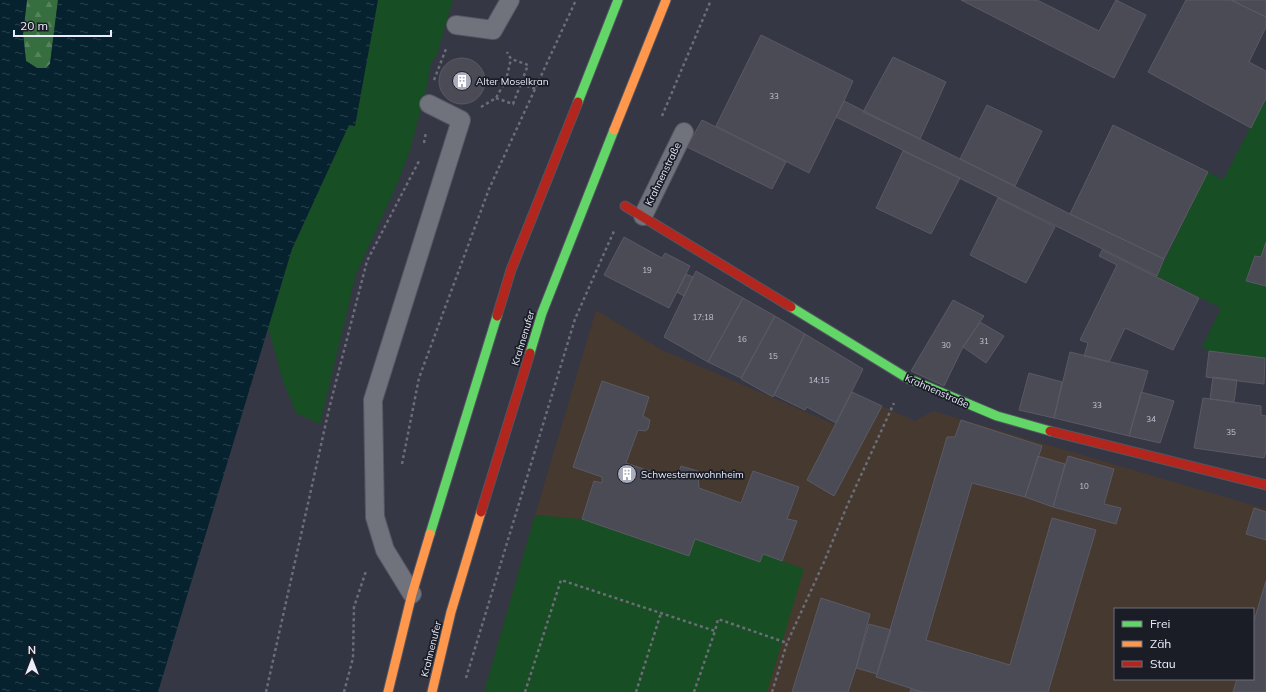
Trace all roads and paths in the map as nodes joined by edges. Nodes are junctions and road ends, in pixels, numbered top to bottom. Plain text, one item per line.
1 (510, 0) edge
2 (576, 0) edge
3 (618, 0) edge
4 (666, 0) edge
5 (711, 0) edge
6 (456, 26) dead end
7 (493, 30) junction
8 (511, 59) junction
9 (521, 84) junction
10 (536, 90) junction
11 (496, 98) junction
12 (429, 104) dead end
13 (461, 120) junction
14 (659, 122) dead end
15 (684, 132) dead end
16 (420, 160) dead end
17 (625, 206) joint
18 (643, 216) junction
19 (907, 378) junction
20 (400, 472) dead end
21 (1266, 485) edge
22 (385, 550) junction
23 (412, 594) junction
24 (661, 613) junction
25 (715, 631) junction
26 (788, 643) junction
27 (464, 684) dead end
28 (266, 692) edge
29 (344, 692) edge
30 (388, 692) edge
31 (432, 692) edge
32 (525, 692) edge
33 (636, 692) edge
34 (694, 692) edge
35 (772, 692) edge

1 - 7 lane
2 - 10 path
3 - 23 main road
4 - 31 main road, Krahnenufer
5 - 14 path
6 - 7 lane
7 - 8 path
8 - 9 path
8 - 11 path
9 - 10 path
9 - 11 path
10 - 20 path
11 - 13 path
12 - 13 lane
13 - 22 lane
15 - 18 lane, Krahnenstraße
16 - 28 path
17 - 18 main road, Krahnenstraße
17 - 27 path
18 - 19 main road, Krahnenstraße
19 - 21 main road, Krahnenstraße
19 - 26 path
22 - 23 lane
22 - 29 path
23 - 30 main road
24 - 25 path
24 - 32 path
24 - 33 path
25 - 26 path
25 - 34 path
26 - 35 path

